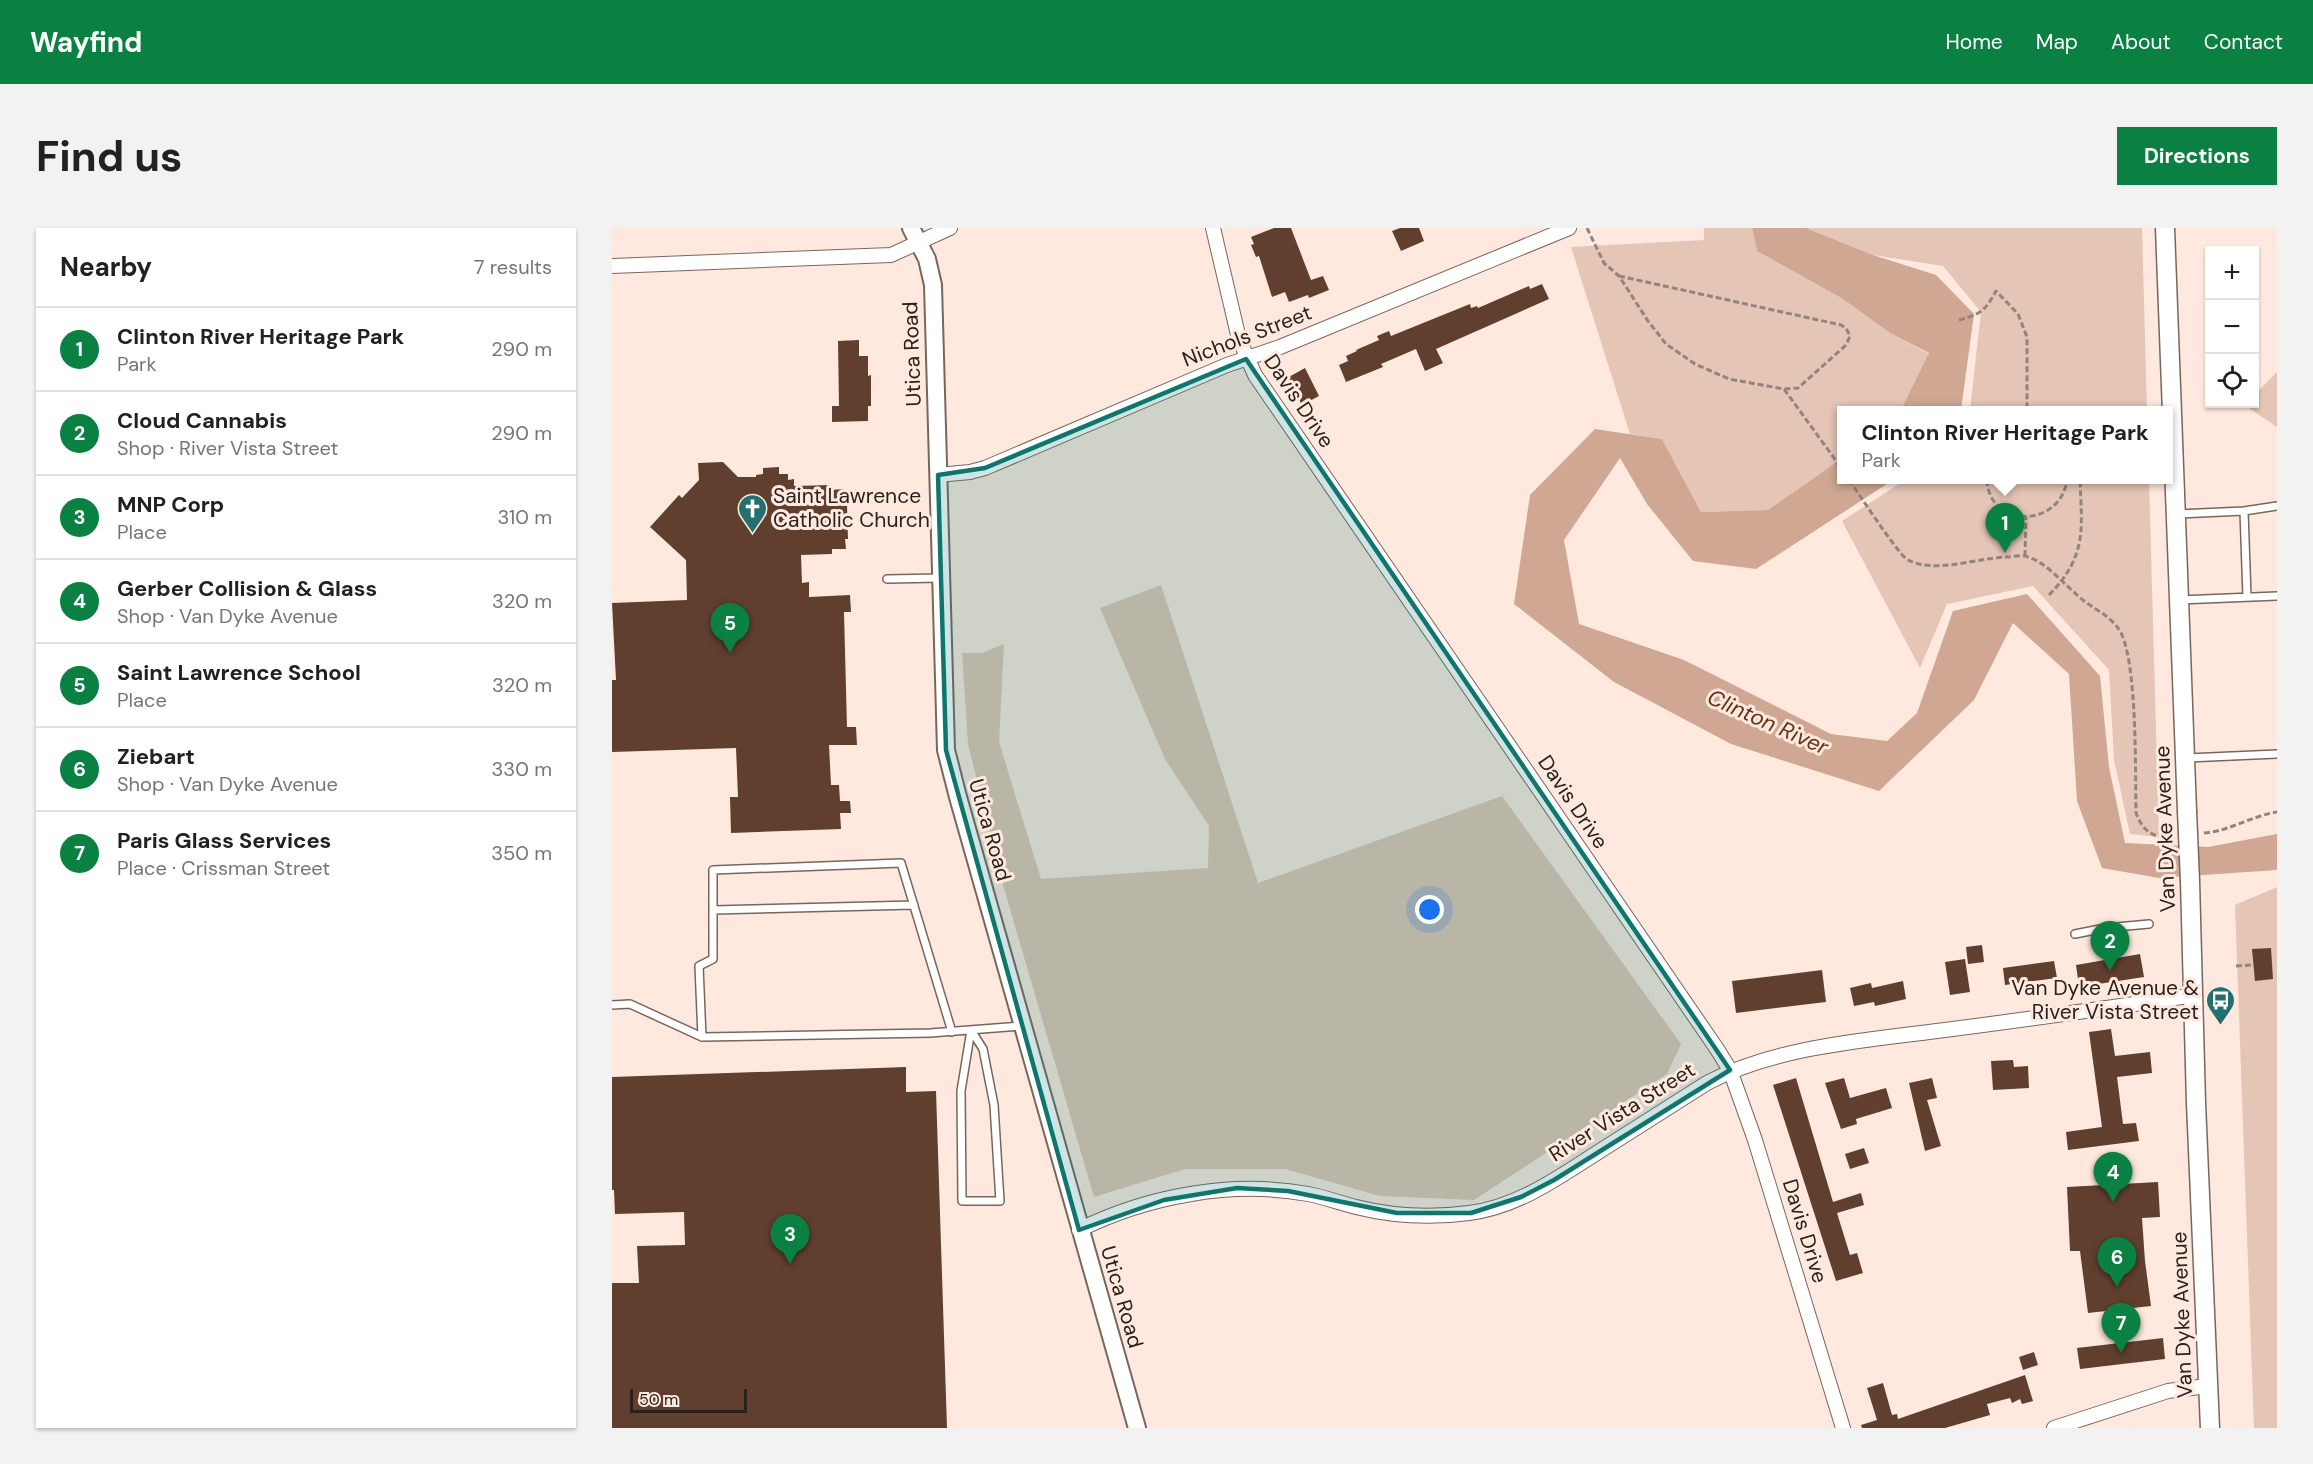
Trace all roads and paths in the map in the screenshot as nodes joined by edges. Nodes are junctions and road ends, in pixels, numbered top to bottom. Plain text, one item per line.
1 (950, 228) edge
2 (1213, 228) edge
3 (1569, 228) edge
4 (1587, 228) edge
5 (2165, 228) edge
6 (916, 235) edge
7 (612, 266) edge
8 (1619, 276) junction
9 (1959, 320) dead end
10 (1246, 359) junction
11 (1784, 389) junction
12 (2027, 406) edge
13 (2172, 406) edge
14 (2173, 436) edge
15 (1837, 462) edge
16 (938, 475) junction
17 (1852, 484) edge
18 (1988, 484) edge
19 (2067, 484) edge
20 (2080, 484) edge
21 (2277, 506) edge
22 (2244, 511) junction
23 (2176, 514) junction
24 (2026, 517) junction
25 (2025, 556) junction
26 (941, 578) junction
27 (887, 579) dead end
28 (2062, 582) junction
29 (2049, 595) dead end
30 (2277, 596) edge
31 (2247, 597) junction
32 (2179, 600) junction
33 (2277, 754) edge
34 (2185, 758) junction
35 (2277, 812) edge
36 (2195, 834) dead end
37 (2174, 837) dead end
38 (914, 905) junction
39 (713, 910) junction
40 (2149, 924) dead end
41 (2075, 934) dead end
42 (2252, 964) dead end
43 (2236, 966) dead end
44 (2195, 995) junction
45 (612, 1005) edge
46 (1022, 1026) junction
47 (970, 1030) junction
48 (952, 1032) junction
49 (702, 1037) junction
50 (1730, 1071) junction
51 (1079, 1230) junction
52 (2207, 1386) junction
53 (1137, 1428) edge
54 (1843, 1428) edge
55 (2054, 1428) edge
56 (2210, 1428) edge

1 - 6 street
2 - 10 street, Davis Drive
3 - 10 street, Nichols Street
4 - 8 path
5 - 13 main road, Van Dyke Avenue
6 - 7 street
6 - 16 street, Utica Road
8 - 11 path
8 - 11 path
9 - 12 path
10 - 16 street, Nichols Street
10 - 50 street, Davis Drive
11 - 15 path
14 - 23 main road, Van Dyke Avenue
16 - 26 street, Utica Road
17 - 25 path
18 - 24 path
19 - 24 path
20 - 28 path
21 - 22 lane
22 - 23 lane
22 - 31 lane
23 - 32 main road, Van Dyke Avenue
24 - 25 path
25 - 28 path
26 - 27 lane
26 - 46 street, Utica Road
28 - 29 path
28 - 37 path
30 - 31 lane
31 - 32 lane
32 - 34 main road, Van Dyke Avenue
33 - 34 lane
34 - 44 main road, Van Dyke Avenue, bridge
35 - 36 path
38 - 39 lane
38 - 39 lane
38 - 48 lane
39 - 49 lane
40 - 41 lane
42 - 43 path
44 - 50 street, River Vista Street
44 - 52 main road, Van Dyke Avenue
45 - 49 lane
46 - 47 lane
46 - 51 street, Utica Road
47 - 47 lane
47 - 48 lane
48 - 49 lane
50 - 51 street, River Vista Street
50 - 54 street, Davis Drive
51 - 53 street, Utica Road
52 - 55 street
52 - 56 main road, Van Dyke Avenue

